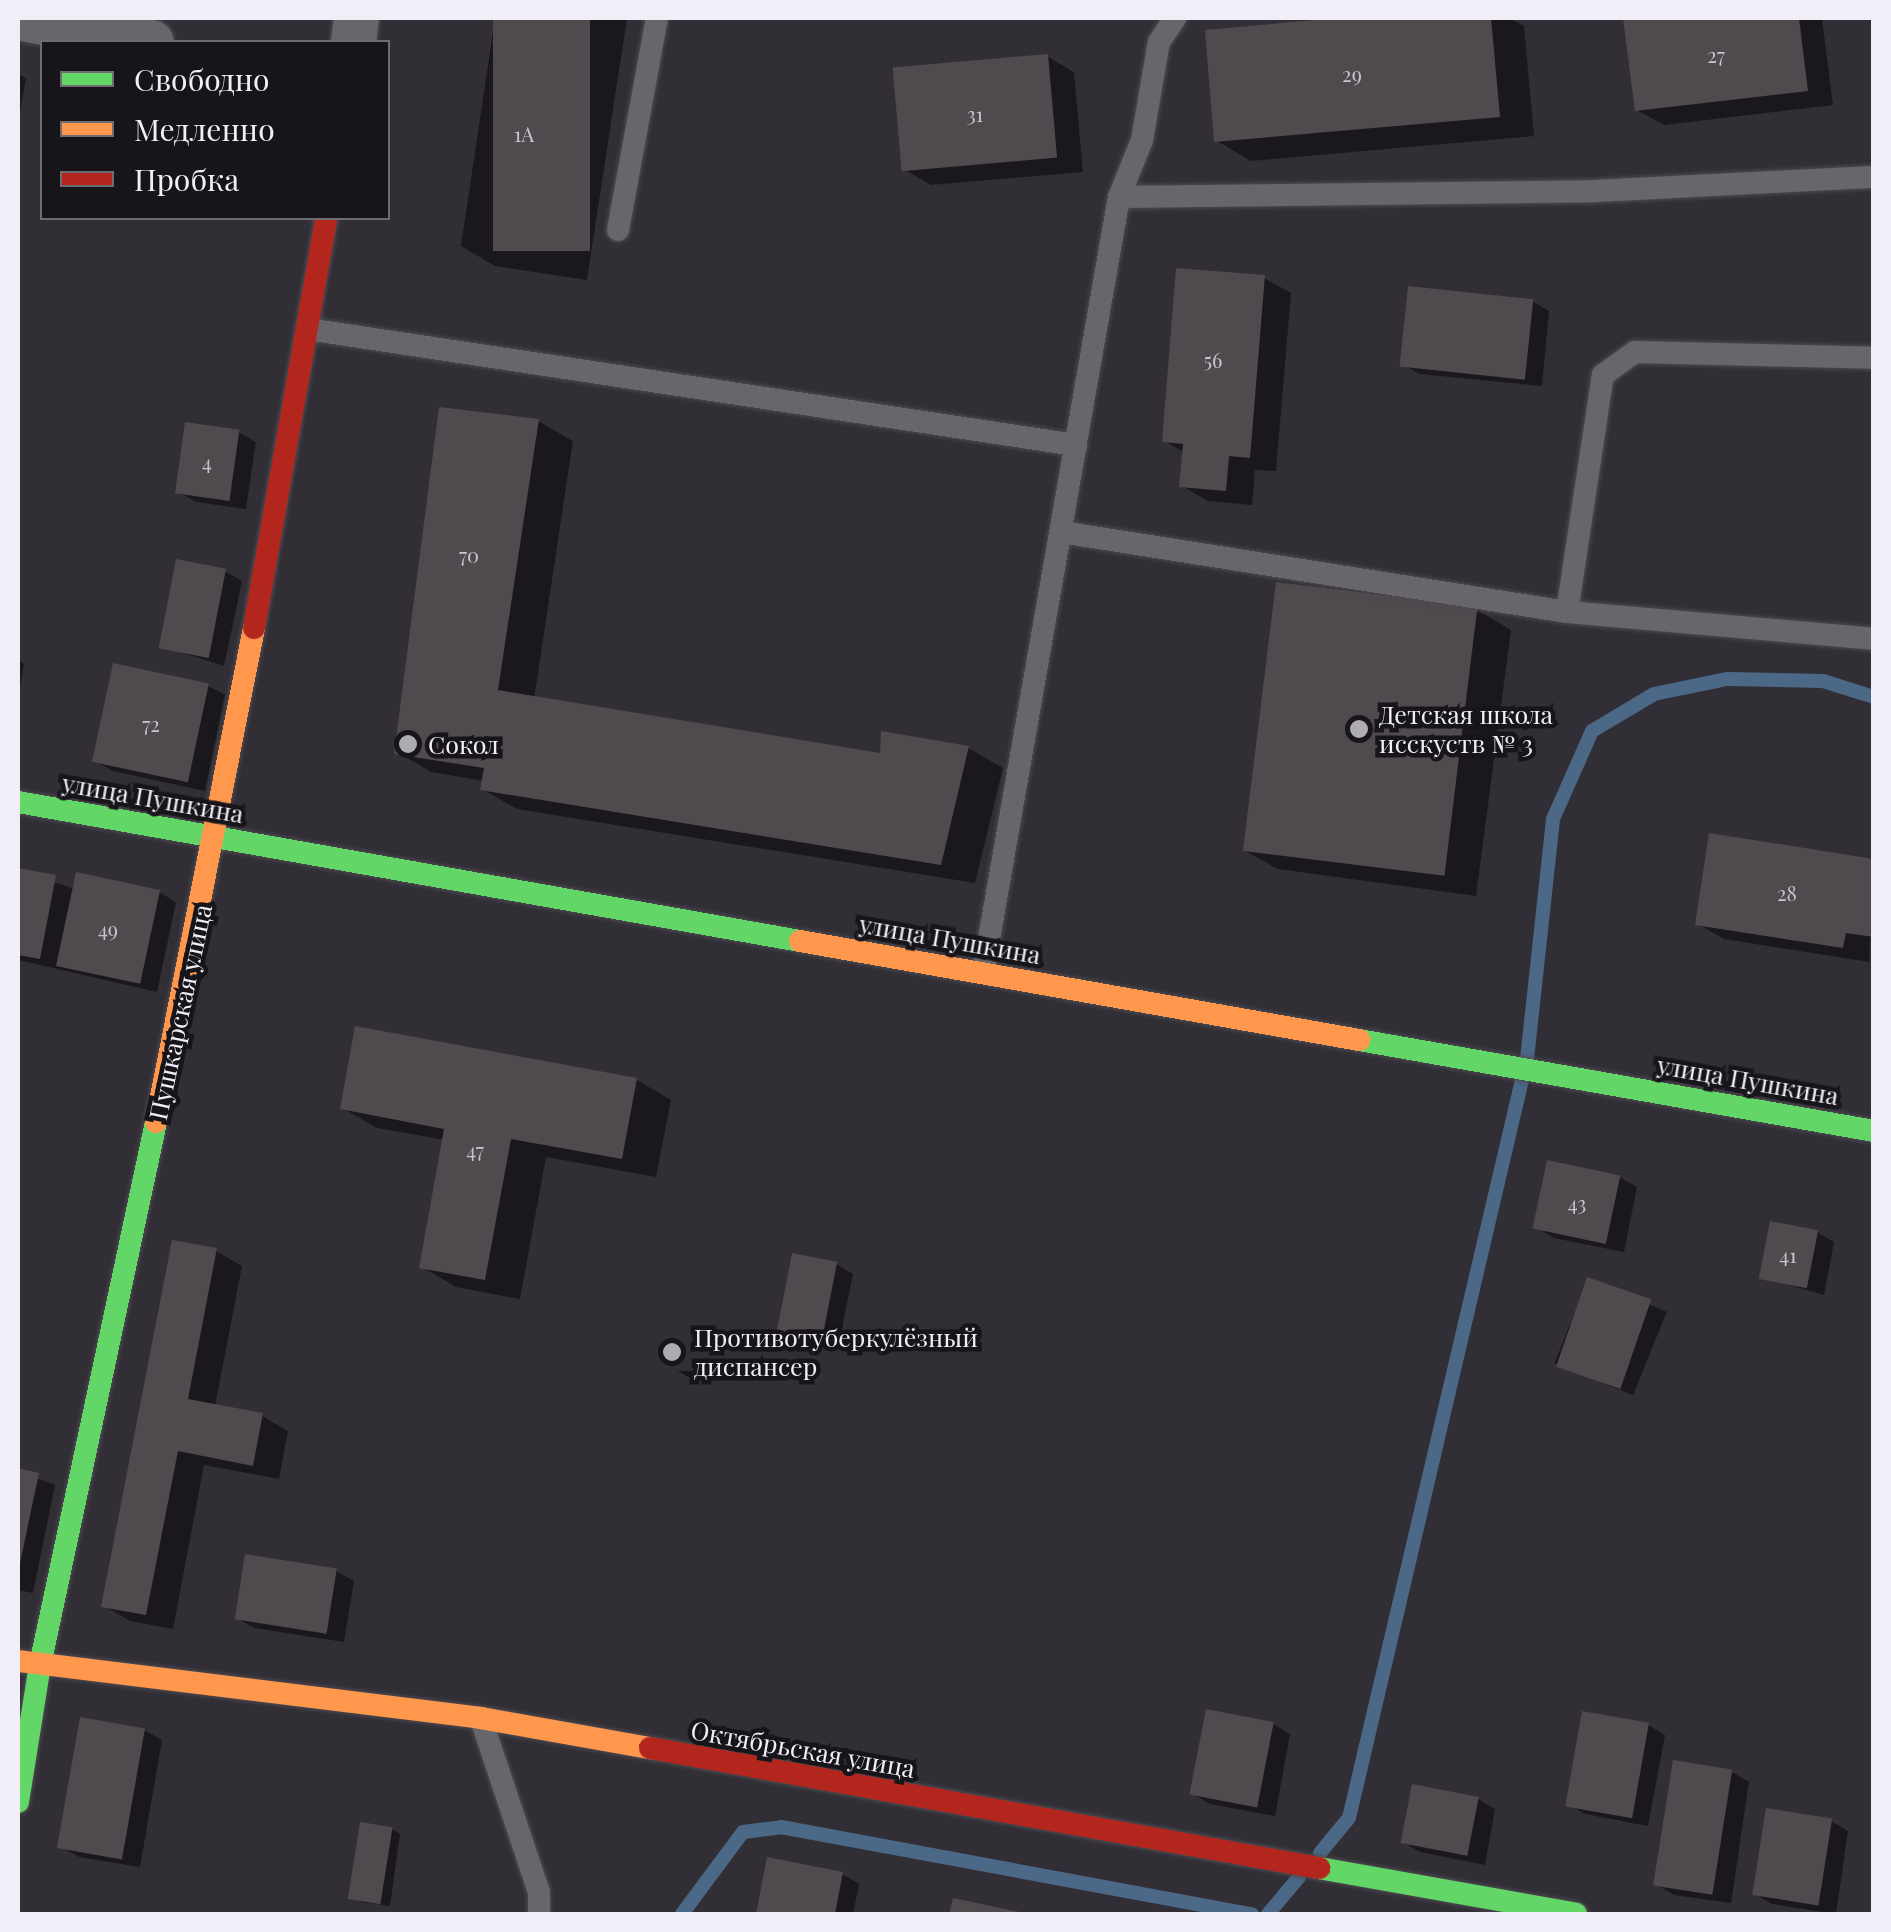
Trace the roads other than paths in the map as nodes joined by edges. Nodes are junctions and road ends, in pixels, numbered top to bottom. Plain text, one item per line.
1 (23, 18) edge
2 (657, 18) edge
3 (1174, 18) edge
4 (140, 40) edge
5 (1874, 178) edge
6 (1119, 196) junction
7 (326, 220) edge
8 (618, 230) dead end
9 (306, 329) junction
10 (1874, 358) edge
11 (1076, 444) junction
12 (1060, 532) junction
13 (1567, 612) junction
14 (1874, 639) edge
15 (18, 802) edge
16 (217, 837) junction
17 (983, 973) junction
18 (1874, 1131) edge
19 (29, 1663) edge
20 (481, 1718) junction
21 (18, 1802) edge
22 (539, 1914) edge
23 (1576, 1914) edge

1 - 4 street
2 - 8 lane
3 - 6 lane
5 - 6 lane
6 - 11 lane
7 - 9 street, Пушкарская улица
9 - 11 lane
9 - 16 street, Пушкарская улица
10 - 13 lane
11 - 12 lane
12 - 13 lane
12 - 17 lane
13 - 14 lane
15 - 16 street, улица Пушкина
16 - 17 street, улица Пушкина
16 - 19 street, Пушкарская улица
17 - 18 street, улица Пушкина
19 - 20 street, Октябрьская улица
19 - 21 street, Пушкарская улица
20 - 22 lane
20 - 23 street, Октябрьская улица

